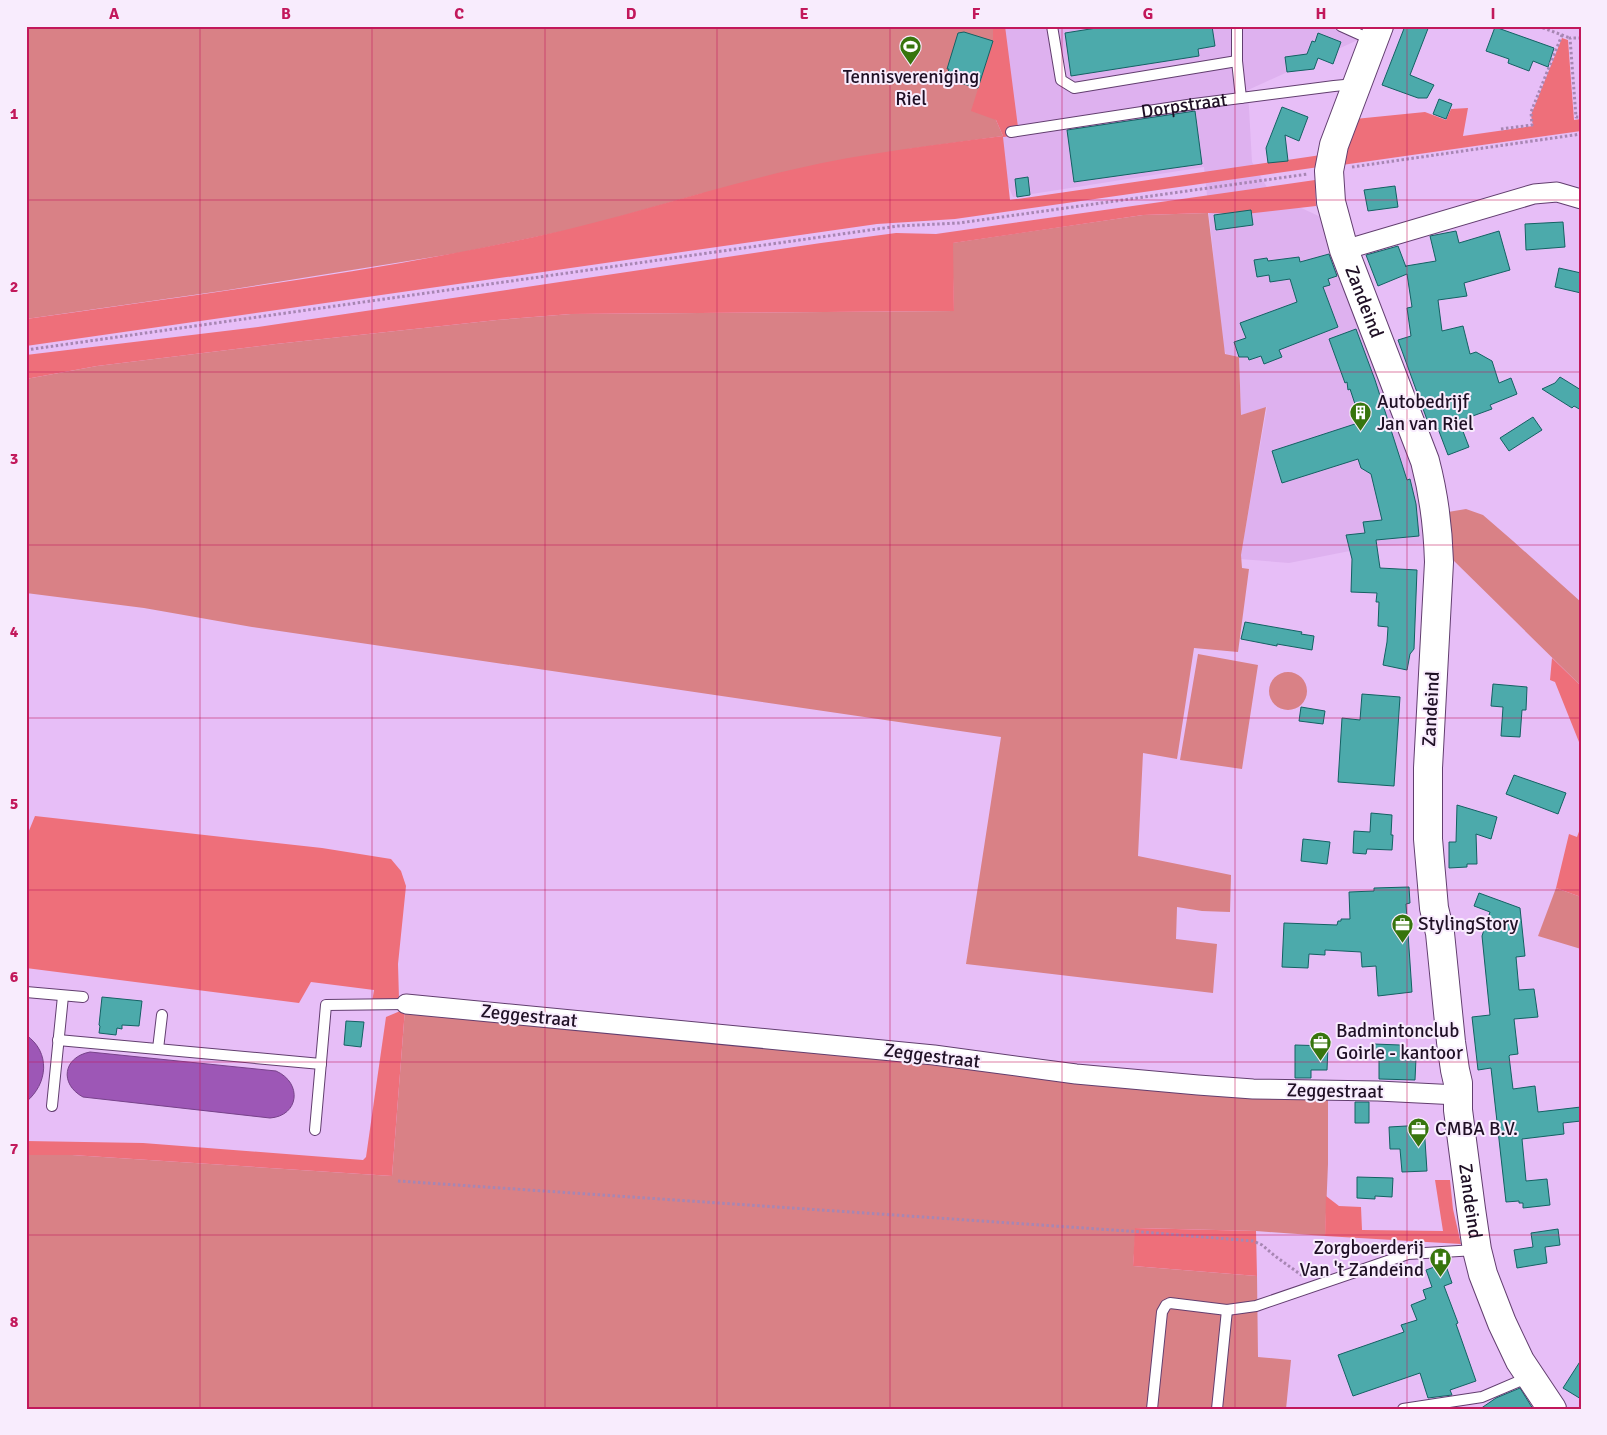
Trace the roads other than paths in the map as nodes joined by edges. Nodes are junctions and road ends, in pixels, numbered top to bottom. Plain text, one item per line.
1 (1052, 26) edge
2 (1237, 26) edge
3 (1341, 26) edge
4 (1376, 33) edge
5 (1237, 61) junction
6 (1356, 84) junction
7 (1242, 98) junction
8 (1011, 132) dead end
9 (1581, 199) edge
10 (1344, 250) junction
11 (26, 992) edge
12 (63, 996) junction
13 (83, 997) dead end
14 (406, 1004) joint
15 (162, 1015) dead end
16 (58, 1040) junction
17 (158, 1049) junction
18 (321, 1064) junction
19 (1458, 1095) junction
20 (52, 1106) dead end
21 (315, 1130) dead end
22 (1477, 1250) junction
23 (1227, 1310) junction
24 (1530, 1377) junction
25 (1152, 1409) edge
26 (1217, 1409) edge
27 (1403, 1409) edge
28 (1552, 1409) edge

1 - 5 lane
2 - 5 lane
3 - 4 lane
4 - 6 street
5 - 7 lane
6 - 7 lane, Dorpstraat
6 - 10 street
7 - 8 lane, Dorpstraat
9 - 10 street, Zandeind
10 - 19 street, Zandeind
11 - 12 lane
12 - 13 lane
12 - 16 lane
14 - 18 lane
14 - 19 street, Zeggestraat
15 - 17 lane
16 - 17 lane
16 - 20 lane
17 - 18 lane
18 - 21 lane
19 - 22 street, Zandeind
22 - 23 lane
22 - 24 street, Zandeind
23 - 25 lane
23 - 26 lane
24 - 27 lane
24 - 28 street, Zandeind

